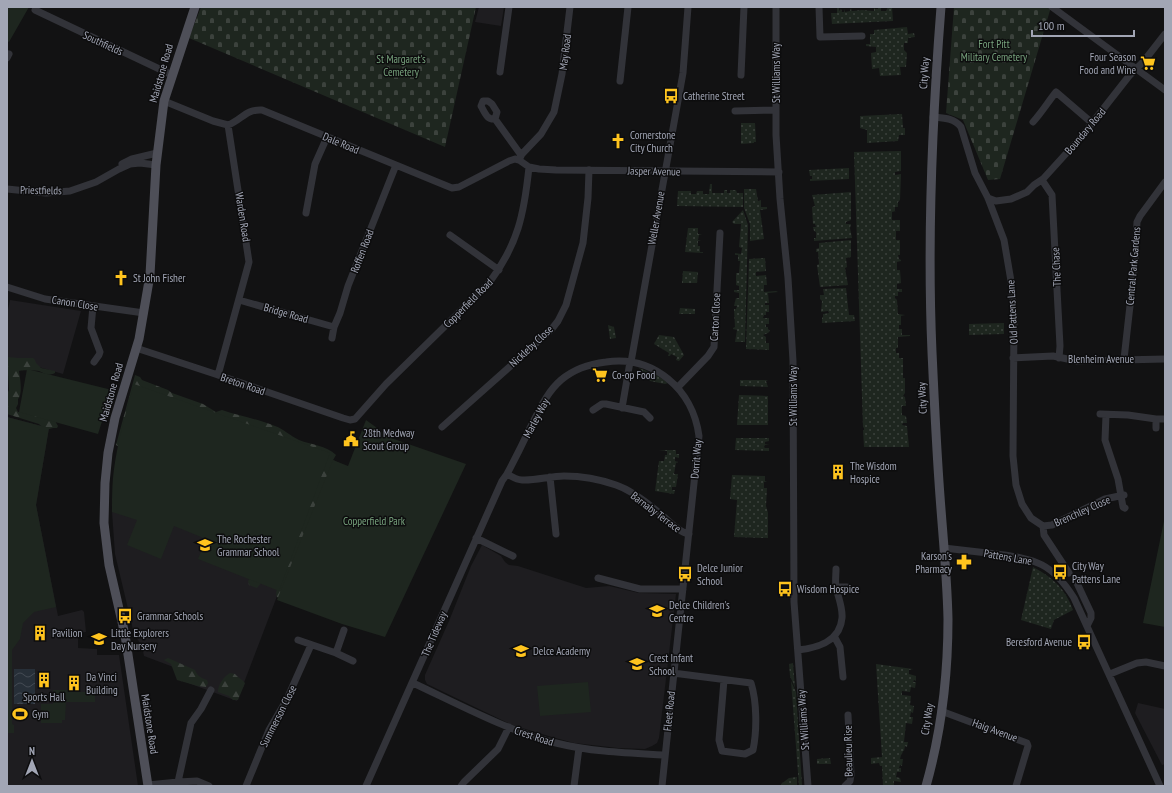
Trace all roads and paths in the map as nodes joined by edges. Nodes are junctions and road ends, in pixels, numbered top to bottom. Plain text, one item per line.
1 (195, 7) edge
2 (509, 7) edge
3 (570, 7) edge
4 (628, 7) edge
5 (688, 7) edge
6 (744, 7) edge
7 (776, 7) edge
8 (819, 7) edge
9 (941, 7) edge
10 (1052, 7) edge
11 (35, 10) dead end
12 (1165, 34) edge
13 (862, 36) dead end
14 (1136, 69) junction
15 (500, 72) dead end
16 (172, 75) junction
17 (741, 75) dead end
18 (620, 81) dead end
19 (1165, 90) edge
20 (164, 101) junction
21 (776, 110) junction
22 (735, 111) dead end
23 (933, 117) junction
24 (495, 118) dead end
25 (1034, 122) dead end
26 (1092, 123) junction
27 (228, 125) junction
28 (327, 137) junction
29 (157, 153) junction
30 (520, 157) junction
31 (156, 165) junction
32 (396, 165) junction
33 (529, 167) junction
34 (119, 169) junction
35 (588, 170) junction
36 (665, 171) junction
37 (778, 172) junction
38 (1042, 180) junction
39 (1165, 182) edge
40 (7, 189) edge
41 (988, 198) junction
42 (306, 213) dead end
43 (720, 233) dead end
44 (450, 235) dead end
45 (499, 270) junction
46 (7, 287) edge
47 (239, 300) junction
48 (93, 306) junction
49 (144, 313) junction
50 (334, 327) junction
51 (332, 338) dead end
52 (136, 348) junction
53 (1013, 358) junction
54 (1060, 358) junction
55 (1124, 359) junction
56 (1165, 359) edge
57 (94, 362) dead end
58 (630, 362) junction
59 (218, 375) junction
60 (678, 387) junction
61 (622, 408) junction
62 (593, 410) dead end
63 (650, 418) dead end
64 (1156, 419) junction
65 (1165, 419) edge
66 (350, 420) joint
67 (442, 427) dead end
68 (1156, 428) dead end
69 (507, 474) junction
70 (550, 477) junction
71 (502, 481) joint
72 (1122, 495) junction
73 (1125, 508) dead end
74 (1043, 526) junction
75 (556, 534) dead end
76 (689, 534) junction
77 (476, 538) junction
78 (944, 548) junction
79 (512, 556) dead end
80 (836, 569) dead end
81 (1069, 573) dead end
82 (598, 578) dead end
83 (1076, 581) dead end
84 (836, 587) junction
85 (847, 587) dead end
86 (683, 589) junction
87 (1087, 626) junction
88 (344, 630) dead end
89 (834, 636) junction
90 (298, 640) dead end
91 (311, 645) junction
92 (798, 650) junction
93 (336, 653) junction
94 (353, 661) dead end
95 (1165, 666) edge
96 (673, 674) junction
97 (1110, 674) junction
98 (843, 677) dead end
99 (724, 680) junction
100 (413, 684) junction
101 (211, 690) dead end
102 (941, 711) junction
103 (848, 715) dead end
104 (509, 727) junction
105 (579, 748) junction
106 (665, 755) junction
107 (178, 782) junction
108 (148, 786) edge
109 (210, 786) edge
110 (246, 786) edge
111 (366, 786) edge
112 (461, 786) edge
113 (574, 786) edge
114 (662, 786) edge
115 (808, 786) edge
116 (845, 786) edge
117 (926, 786) edge
118 (1016, 786) edge
119 (1160, 786) edge

1 - 16 main road, Maidstone Road
2 - 15 street
3 - 30 street, May Road
4 - 18 street
5 - 36 street, Weller Avenue
6 - 17 street
7 - 21 street, St Williams Way
8 - 13 street
9 - 23 main road, City Way
10 - 14 street
11 - 16 street, Southfields
12 - 14 street, Boundary Road
14 - 19 street
14 - 26 street, Boundary Road
16 - 20 main road, Maidstone Road
20 - 27 street
20 - 29 main road, Maidstone Road
21 - 22 street
21 - 37 street, St Williams Way
23 - 41 street, Old Pattens Lane
23 - 78 main road, City Way
24 - 30 street
25 - 26 street
26 - 38 street, Boundary Road
27 - 28 street, Dale Road
27 - 47 street, Warden Road
28 - 32 street, Dale Road
28 - 42 street
29 - 31 main road, Maidstone Road
29 - 34 street, Priestfields
30 - 32 street, Dale Road
30 - 33 street
31 - 34 street, Priestfields
31 - 49 main road, Maidstone Road
32 - 50 street, Roffen Road
33 - 35 street, Jasper Avenue
33 - 45 street, Copperfield Road
34 - 40 street, Priestfields
35 - 36 street, Jasper Avenue
35 - 67 street, Nickleby Close
36 - 37 street, Jasper Avenue
36 - 58 street, Weller Avenue
37 - 92 street, St Williams Way
38 - 41 street, Boundary Road
38 - 54 street, The Chase
39 - 55 street, Central Park Gardens
41 - 53 street, Old Pattens Lane
43 - 60 street, Carton Close
44 - 45 street
45 - 66 street, Copperfield Road
46 - 48 street, Canon Close
47 - 50 street, Bridge Road
47 - 59 street, Warden Road
48 - 49 street, Canon Close
48 - 57 street
49 - 52 main road, Maidstone Road
50 - 51 street, Roffen Road
52 - 59 street, Breton Road
52 - 108 main road, Maidstone Road
53 - 54 street, Blenheim Avenue
53 - 74 street, Old Pattens Lane
54 - 55 street, Blenheim Avenue
55 - 56 street, Blenheim Avenue
58 - 60 street, Dorrit Way
58 - 61 street, Weller Avenue
58 - 69 street, Marley Way
59 - 66 street, Breton Road
60 - 76 street, Dorrit Way
61 - 62 street
61 - 63 street
64 - 65 street
64 - 68 street
64 - 72 street
69 - 70 street, Barnaby Terrace
69 - 71 street, Marley Way
70 - 75 street
70 - 76 street, Barnaby Terrace
71 - 77 street, The Tideway
72 - 73 street, Brenchley Close
72 - 74 street, Brenchley Close
74 - 81 street
76 - 86 street, Dorrit Way
77 - 79 street
77 - 100 street, The Tideway
78 - 87 street, Pattens Lane
78 - 102 main road, City Way
80 - 84 street
82 - 86 street
83 - 87 street
84 - 85 street
84 - 89 street
86 - 96 street, Fleet Road
87 - 97 street, Pattens Lane
88 - 93 street
89 - 92 street
89 - 98 street
90 - 91 street
91 - 93 street
91 - 110 street, Summerson Close
92 - 115 street, St Williams Way
93 - 94 street
95 - 97 street
96 - 99 street
96 - 106 street, Fleet Road
97 - 119 street, Pattens Lane
99 - 99 street
100 - 104 street, Crest Road
100 - 111 street, The Tideway
101 - 107 street
102 - 117 main road, City Way
102 - 118 street, Haig Avenue
103 - 116 street, Beaulieu Rise
104 - 105 street, Crest Road
104 - 112 street
105 - 106 street, Crest Road
105 - 113 street
106 - 114 street, Fleet Road
107 - 108 street
107 - 109 street

